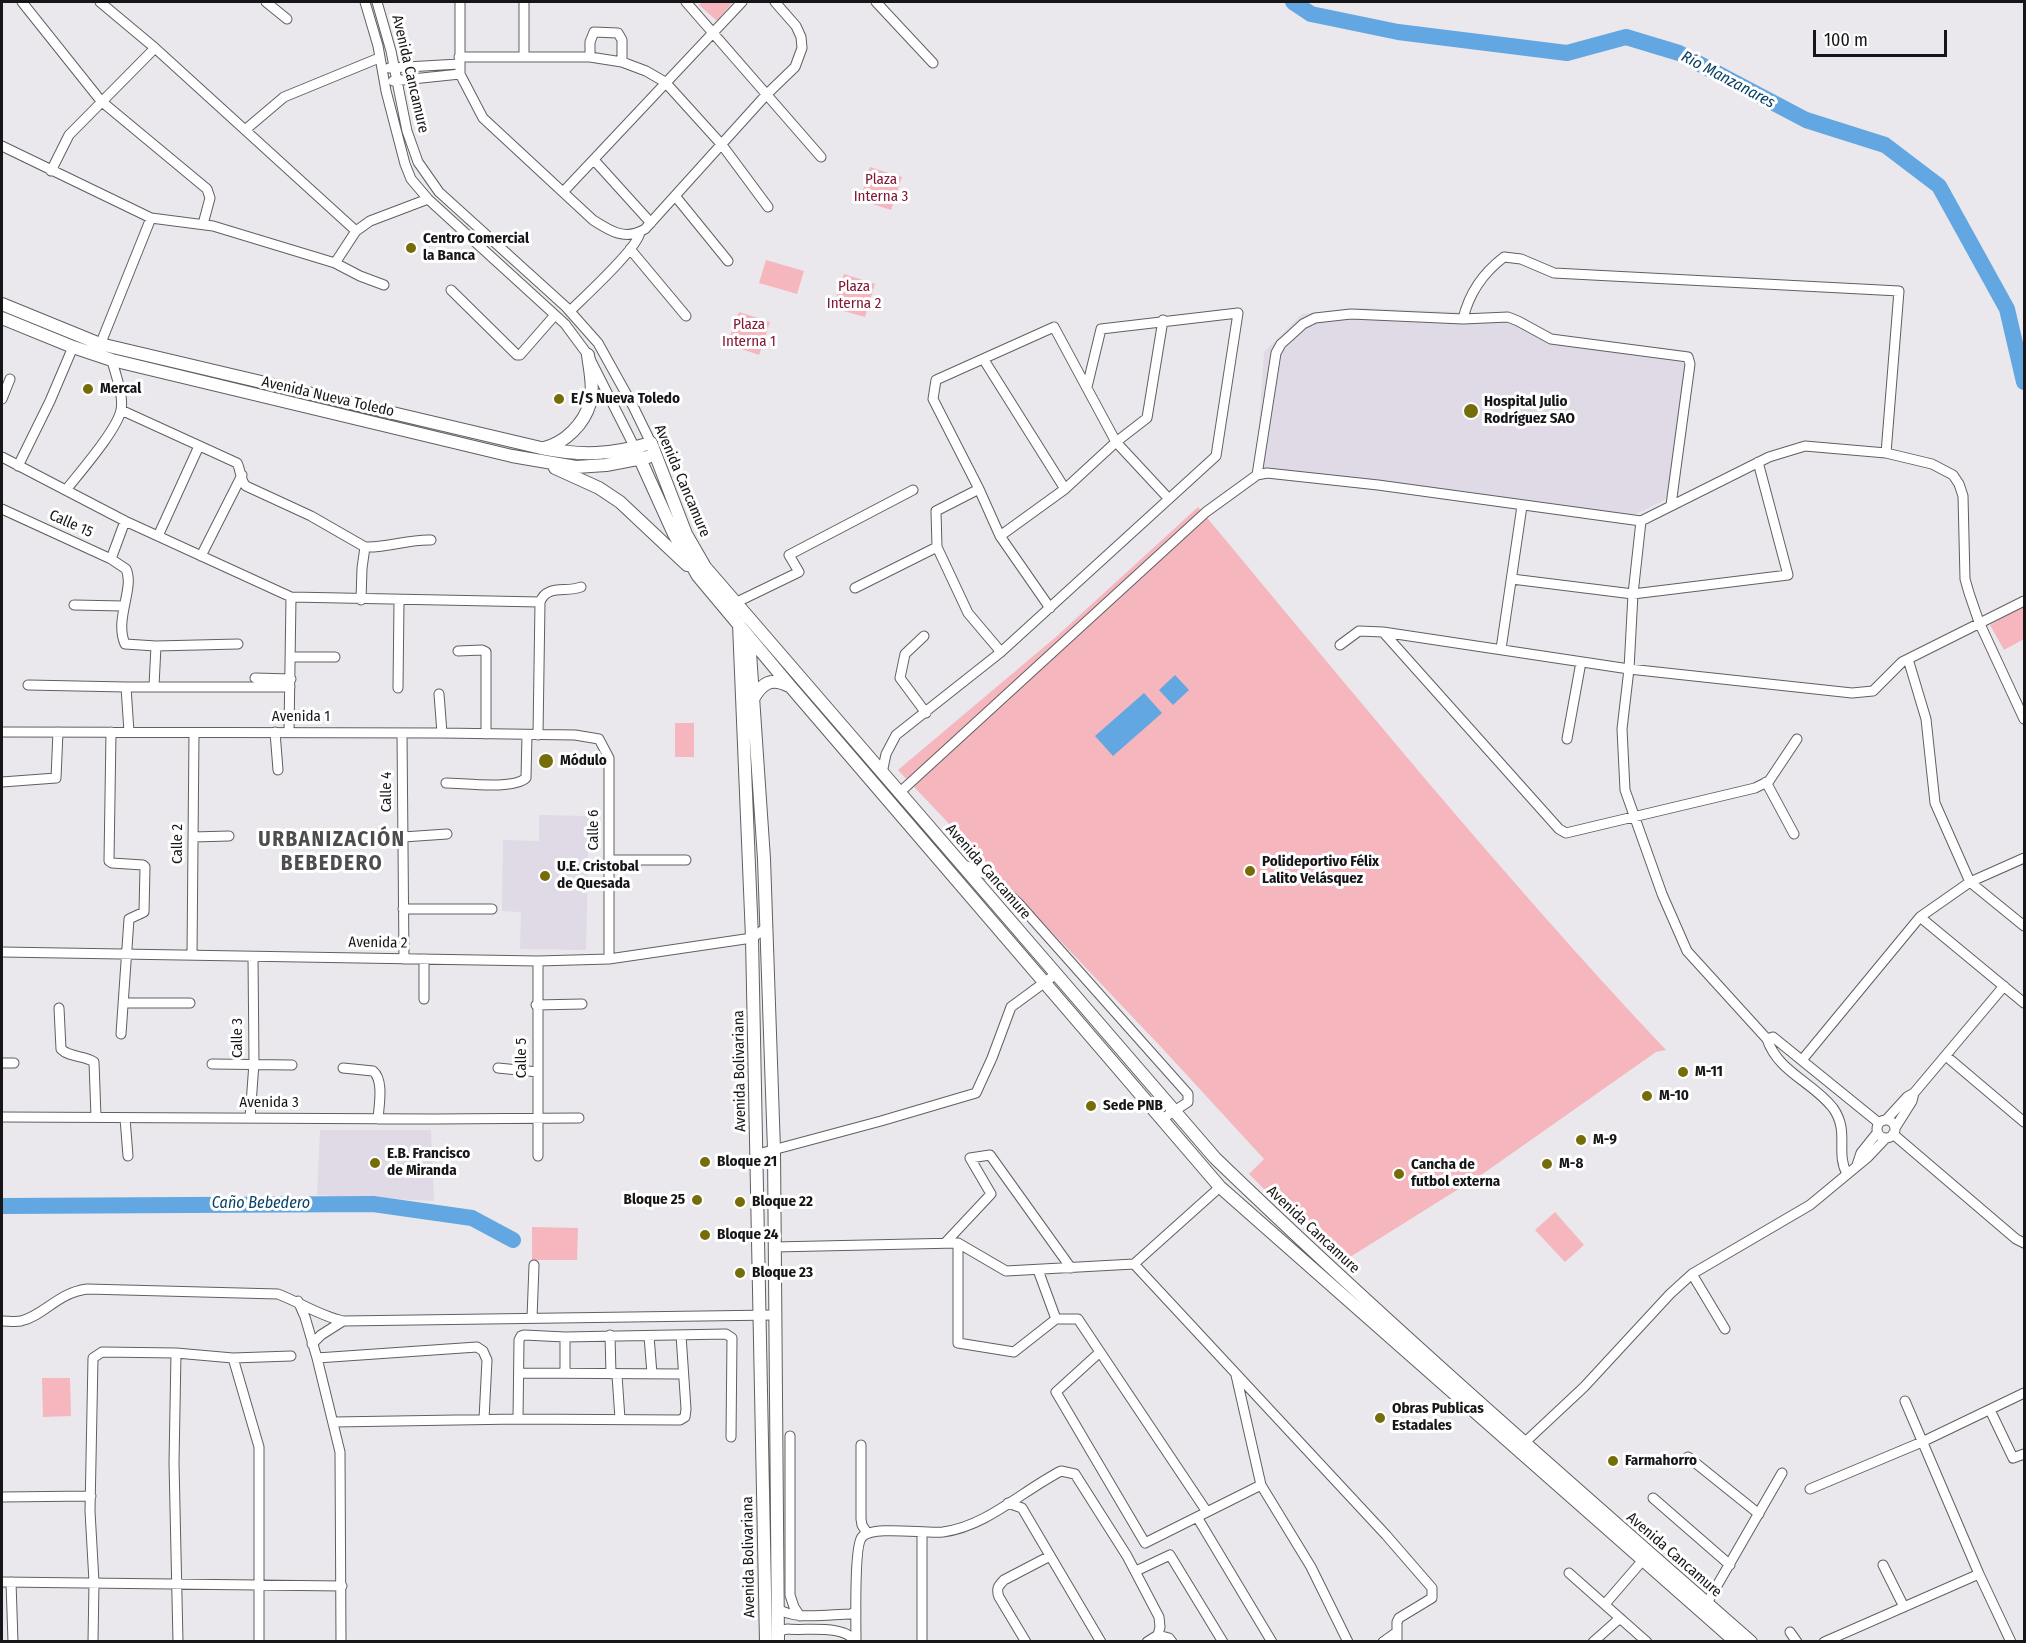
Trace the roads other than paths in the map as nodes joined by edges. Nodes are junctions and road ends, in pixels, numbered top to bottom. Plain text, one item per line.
1 (22, 2) edge
2 (100, 2) edge
3 (266, 2) edge
4 (365, 2) edge
5 (377, 2) edge
6 (460, 2) edge
7 (524, 2) edge
8 (686, 2) edge
9 (742, 2) edge
10 (775, 2) edge
11 (876, 2) edge
12 (113, 5) edge
13 (287, 19) dead end
14 (712, 33) junction
15 (155, 48) junction
16 (524, 57) junction
17 (590, 57) junction
18 (379, 58) junction
19 (621, 62) junction
20 (933, 63) dead end
21 (459, 65) junction
22 (394, 67) junction
23 (417, 67) junction
24 (382, 69) junction
25 (418, 79) junction
26 (397, 80) junction
27 (385, 82) junction
28 (665, 82) junction
29 (766, 95) junction
30 (101, 101) junction
31 (245, 130) junction
32 (722, 145) junction
33 (2, 146) edge
34 (821, 157) dead end
35 (594, 160) junction
36 (51, 171) junction
37 (564, 191) junction
38 (676, 197) junction
39 (428, 199) junction
40 (768, 207) dead end
41 (151, 218) junction
42 (651, 223) junction
43 (203, 224) junction
44 (356, 231) junction
45 (640, 232) junction
46 (630, 249) junction
47 (728, 261) dead end
48 (335, 263) junction
49 (384, 285) dead end
50 (451, 290) dead end
51 (2, 304) edge
52 (570, 311) junction
53 (555, 315) junction
54 (686, 316) dead end
55 (2, 318) edge
56 (1463, 319) junction
57 (1162, 320) junction
58 (73, 347) junction
59 (98, 349) junction
60 (588, 355) junction
61 (112, 360) junction
62 (984, 360) junction
63 (10, 379) dead end
64 (1087, 387) junction
65 (2, 396) edge
66 (121, 410) junction
67 (1116, 442) junction
68 (651, 443) junction
69 (199, 446) junction
70 (541, 448) junction
71 (638, 453) junction
72 (1886, 453) junction
73 (655, 455) junction
74 (2, 457) edge
75 (1758, 462) junction
76 (546, 463) junction
77 (18, 466) junction
78 (242, 475) junction
79 (1257, 475) junction
80 (979, 489) junction
81 (1065, 489) junction
82 (66, 490) junction
83 (913, 490) dead end
84 (1169, 499) junction
85 (1671, 505) junction
86 (1522, 506) junction
87 (2, 509) edge
88 (125, 521) junction
89 (1641, 521) junction
90 (158, 536) junction
91 (1000, 536) junction
92 (430, 540) dead end
93 (365, 547) junction
94 (937, 547) junction
95 (201, 556) junction
96 (111, 559) junction
97 (698, 576) junction
98 (1512, 579) junction
99 (581, 587) dead end
100 (855, 588) dead end
101 (1633, 594) junction
102 (291, 597) junction
103 (361, 600) junction
104 (399, 601) junction
105 (2025, 601) edge
106 (540, 602) junction
107 (74, 605) dead end
108 (123, 606) junction
109 (737, 606) junction
110 (1050, 608) junction
111 (744, 622) junction
112 (1979, 622) junction
113 (1383, 633) junction
114 (924, 636) dead end
115 (749, 639) junction
116 (238, 644) dead end
117 (1340, 645) dead end
118 (156, 646) junction
119 (1501, 649) junction
120 (458, 651) dead end
121 (1001, 652) junction
122 (291, 657) junction
123 (335, 657) dead end
124 (1908, 659) junction
125 (1581, 662) junction
126 (1629, 669) junction
127 (255, 678) dead end
128 (290, 683) junction
129 (28, 685) dead end
130 (154, 686) junction
131 (790, 686) junction
132 (126, 687) junction
133 (398, 688) dead end
134 (440, 694) dead end
135 (753, 699) junction
136 (926, 713) junction
137 (2025, 719) edge
138 (2, 732) edge
139 (58, 732) junction
140 (111, 732) junction
141 (129, 732) junction
142 (275, 732) junction
143 (289, 732) junction
144 (442, 732) junction
145 (194, 733) junction
146 (402, 733) junction
147 (486, 734) junction
148 (527, 735) junction
149 (538, 735) junction
150 (1797, 739) dead end
151 (599, 740) joint
152 (1567, 740) dead end
153 (278, 770) dead end
154 (882, 773) junction
155 (2, 782) edge
156 (446, 783) dead end
157 (1766, 783) junction
158 (899, 793) junction
159 (1635, 818) junction
160 (447, 834) dead end
161 (1794, 834) dead end
162 (230, 836) dead end
163 (193, 837) junction
164 (403, 837) junction
165 (939, 838) junction
166 (927, 847) junction
167 (2025, 858) edge
168 (609, 860) junction
169 (686, 861) dead end
170 (959, 862) junction
171 (1970, 882) junction
172 (403, 909) junction
173 (492, 909) dead end
174 (1920, 917) junction
175 (2025, 926) edge
176 (766, 928) junction
177 (752, 938) junction
178 (767, 948) junction
179 (2, 952) edge
180 (126, 954) junction
181 (192, 955) junction
182 (253, 957) junction
183 (404, 958) junction
184 (424, 959) junction
185 (609, 959) junction
186 (538, 961) junction
187 (1056, 974) junction
188 (1044, 982) junction
189 (2004, 986) junction
190 (424, 999) dead end
191 (123, 1003) junction
192 (190, 1003) dead end
193 (2025, 1003) edge
194 (582, 1004) dead end
195 (536, 1005) junction
196 (59, 1008) dead end
197 (121, 1034) dead end
198 (1767, 1039) junction
199 (1946, 1056) junction
200 (1802, 1060) junction
201 (2, 1063) edge
202 (254, 1063) junction
203 (14, 1064) dead end
204 (212, 1064) dead end
205 (292, 1065) dead end
206 (343, 1068) dead end
207 (498, 1068) dead end
208 (538, 1071) junction
209 (1174, 1111) junction
210 (2, 1117) edge
211 (96, 1118) junction
212 (125, 1118) junction
213 (250, 1118) junction
214 (579, 1118) dead end
215 (378, 1119) junction
216 (537, 1119) junction
217 (1162, 1119) junction
218 (2025, 1122) edge
219 (1886, 1129) junction
220 (774, 1150) junction
221 (758, 1154) junction
222 (128, 1156) dead end
223 (538, 1156) dead end
224 (1847, 1174) junction
225 (1220, 1187) junction
226 (1279, 1220) junction
227 (1269, 1230) junction
228 (2025, 1242) edge
229 (945, 1243) junction
230 (958, 1243) junction
231 (774, 1247) junction
232 (1134, 1264) junction
233 (534, 1265) dead end
234 (1071, 1268) junction
235 (1038, 1270) junction
236 (1692, 1274) junction
237 (298, 1301) junction
238 (760, 1315) junction
239 (774, 1315) junction
240 (532, 1318) junction
241 (1056, 1319) junction
242 (2, 1321) edge
243 (343, 1321) junction
244 (1725, 1329) dead end
245 (610, 1335) junction
246 (681, 1335) junction
247 (650, 1336) junction
248 (566, 1337) junction
249 (312, 1344) junction
250 (1100, 1352) junction
251 (176, 1353) junction
252 (291, 1356) dead end
253 (233, 1358) junction
254 (317, 1358) junction
255 (519, 1372) junction
256 (565, 1373) junction
257 (1235, 1373) junction
258 (614, 1374) junction
259 (652, 1374) junction
260 (683, 1374) junction
261 (2025, 1393) edge
262 (1905, 1401) dead end
263 (1990, 1410) junction
264 (484, 1419) junction
265 (518, 1419) junction
266 (620, 1419) junction
267 (334, 1422) junction
268 (790, 1436) dead end
269 (731, 1437) dead end
270 (1922, 1442) junction
271 (861, 1444) dead end
272 (1521, 1446) junction
273 (2025, 1454) edge
274 (1688, 1457) dead end
275 (1782, 1473) dead end
276 (1261, 1485) junction
277 (1810, 1489) dead end
278 (1024, 1493) junction
279 (91, 1496) junction
280 (2, 1497) edge
281 (1653, 1498) dead end
282 (1008, 1503) junction
283 (1022, 1508) junction
284 (1207, 1512) junction
285 (1759, 1514) junction
286 (1197, 1517) junction
287 (867, 1533) junction
288 (922, 1533) junction
289 (1050, 1556) junction
290 (1642, 1560) junction
291 (1730, 1565) junction
292 (1883, 1565) dead end
293 (1136, 1571) junction
294 (1569, 1573) dead end
295 (1979, 1574) junction
296 (6, 1582) edge
297 (94, 1582) junction
298 (178, 1583) junction
299 (259, 1584) junction
300 (342, 1586) junction
301 (1605, 1604) junction
302 (1707, 1604) junction
303 (1904, 1607) junction
304 (777, 1608) junction
305 (856, 1611) junction
306 (800, 1616) junction
307 (1620, 1618) junction
308 (797, 1630) junction
309 (1790, 1632) dead end
310 (1158, 1635) junction
311 (1397, 1637) edge
312 (778, 1639) edge
313 (13, 1641) edge
314 (93, 1641) edge
315 (178, 1641) edge
316 (259, 1641) edge
317 (341, 1641) edge
318 (766, 1641) edge
319 (796, 1641) edge
320 (856, 1641) edge
321 (922, 1641) edge
322 (1026, 1641) edge
323 (1101, 1641) edge
324 (1146, 1641) edge
325 (1172, 1641) edge
326 (1223, 1641) edge
327 (1272, 1641) edge
328 (1348, 1641) edge
329 (1383, 1641) edge
330 (1593, 1641) edge
331 (1647, 1641) edge
332 (1736, 1641) edge
333 (1751, 1641) edge
334 (1797, 1641) edge
335 (1824, 1641) edge
336 (2011, 1641) edge

1 - 30 street
2 - 12 street
3 - 13 street
4 - 18 street, Avenida Cancamure
5 - 22 street, Avenida Cancamure
6 - 21 street
7 - 16 street
8 - 14 street
9 - 14 street
10 - 29 street
11 - 20 street
12 - 15 street
14 - 28 street
14 - 29 street
15 - 30 street
15 - 31 street
16 - 17 street
16 - 21 street
17 - 19 street
17 - 19 street
18 - 24 street, Avenida Cancamure
18 - 31 street
19 - 28 street
21 - 23 street
21 - 25 street
21 - 37 street
22 - 23 street
22 - 24 street
22 - 26 street, Avenida Cancamure
23 - 25 street
24 - 27 street, Avenida Cancamure
25 - 26 street
26 - 27 street
26 - 52 street, Avenida Cancamure
27 - 39 street, Avenida Cancamure
28 - 32 street
28 - 35 street
29 - 32 street
29 - 34 street
30 - 36 street
30 - 43 street
31 - 44 street
32 - 38 street
32 - 40 street
33 - 36 street
35 - 37 street
35 - 42 street
36 - 41 street
37 - 45 street
38 - 42 street
38 - 47 street
39 - 44 street
39 - 53 street, Avenida Cancamure
41 - 43 street
41 - 59 street
42 - 45 street
43 - 48 street
44 - 48 street
45 - 46 street
46 - 52 street
46 - 54 street
48 - 49 street
50 - 53 street
51 - 59 main road, Avenida Nueva Toledo
52 - 68 street, Avenida Cancamure
53 - 60 street, Avenida Cancamure
55 - 58 main road, Avenida Nueva Toledo
56 - 72 street
56 - 79 street
56 - 85 street
57 - 64 street
57 - 67 street
57 - 84 street
58 - 59 main road, Avenida Nueva Toledo
58 - 77 street
59 - 61 main road, Avenida Nueva Toledo
59 - 70 main road, Avenida Nueva Toledo
60 - 70 main road
60 - 71 street, Avenida Cancamure
61 - 66 street
61 - 76 main road, Avenida Nueva Toledo
62 - 64 street
62 - 80 street
62 - 81 street
63 - 65 street
64 - 67 street
66 - 69 street
66 - 82 street
67 - 81 street
67 - 84 street
68 - 71 main road, Avenida Nueva Toledo
68 - 73 main road, Avenida Cancamure
69 - 78 street
69 - 90 street
70 - 71 main road, Avenida Nueva Toledo
71 - 73 main road, Avenida Nueva Toledo
71 - 76 main road, Avenida Nueva Toledo
71 - 97 main road, Avenida Cancamure
72 - 75 street
72 - 112 street
73 - 109 main road, Avenida Cancamure
74 - 77 street
75 - 85 street
75 - 101 street
76 - 97 main road
77 - 82 street
78 - 93 street
78 - 95 street
79 - 86 street
79 - 158 street
80 - 91 street
80 - 94 street
81 - 91 street
82 - 88 street
83 - 109 street
84 - 110 street
85 - 89 street
86 - 89 street
86 - 98 street
87 - 96 street, Calle 15
88 - 90 street
88 - 96 street
89 - 101 street
90 - 95 street
91 - 110 street
92 - 93 street
93 - 103 street
94 - 100 street
94 - 121 street
95 - 102 street
96 - 108 street, Calle 15
97 - 111 main road, Avenida Cancamure
98 - 101 street
98 - 119 street
99 - 106 street
101 - 126 street
102 - 103 street
102 - 122 street
103 - 104 street
104 - 106 street
104 - 133 street
105 - 112 street
106 - 149 street
107 - 108 street
108 - 118 street
109 - 111 main road, Avenida Cancamure
110 - 121 street
111 - 115 main road, Avenida Bolivariana
111 - 154 main road, Avenida Cancamure
111 - 177 main road, Avenida Bolivariana
112 - 124 street
112 - 137 street
113 - 117 street
113 - 119 street
113 - 159 street
114 - 136 street
115 - 131 main road, Avenida Cancamure
115 - 135 main road, Avenida Bolivariana
116 - 118 street
118 - 130 street
119 - 125 street
120 - 147 street
121 - 136 street
122 - 123 street
122 - 128 street
124 - 126 street
124 - 171 street
125 - 126 street
125 - 152 street
126 - 159 street
127 - 128 street
128 - 130 street
128 - 143 street
129 - 132 street
130 - 132 street
131 - 135 main road
131 - 166 main road, Avenida Cancamure
132 - 141 street
134 - 144 street
135 - 176 main road, Avenida Bolivariana
136 - 154 street
138 - 139 street, Avenida 1
139 - 140 street, Avenida 1
139 - 155 street
140 - 141 street, Avenida 1
140 - 180 street
141 - 145 street, Avenida 1
142 - 143 street, Avenida 1
142 - 145 street, Avenida 1
142 - 153 street
143 - 146 street, Avenida 1
144 - 146 street, Avenida 1
144 - 147 street, Avenida 1
145 - 163 street, Calle 2
146 - 164 street, Calle 4
147 - 148 street, Avenida 1
148 - 149 street, Avenida 1
148 - 156 street
149 - 151 street, Avenida 1
150 - 157 street
151 - 168 street, Calle 6
154 - 158 main road, Avenida Cancamure
157 - 159 street
157 - 161 street
158 - 165 main road, Avenida Cancamure
159 - 198 street
160 - 164 street
162 - 163 street
163 - 181 street, Calle 2
164 - 172 street, Calle 4
165 - 166 street
165 - 170 main road, Avenida Cancamure
166 - 188 main road, Avenida Cancamure
167 - 171 street
168 - 169 street
168 - 185 street, Calle 6
170 - 187 main road, Avenida Cancamure
170 - 209 street
171 - 174 street
171 - 175 street
172 - 173 street
172 - 183 street, Calle 4
174 - 189 street
174 - 200 street
176 - 177 street
176 - 178 main road, Avenida Bolivariana
177 - 178 street
177 - 185 street, Avenida 2
177 - 221 main road, Avenida Bolivariana
178 - 220 main road, Avenida Bolivariana
179 - 180 street, Avenida 2
180 - 181 street, Avenida 2
180 - 191 street
181 - 182 street, Avenida 2
182 - 183 street, Avenida 2
182 - 202 street, Calle 3
183 - 184 street, Avenida 2
184 - 186 street, Avenida 2
184 - 190 street
185 - 186 street, Avenida 2
186 - 195 street, Calle 5
187 - 188 street
187 - 209 main road, Avenida Cancamure
188 - 217 main road, Avenida Cancamure
188 - 220 street
189 - 193 street
189 - 199 street
191 - 192 street
191 - 197 street
194 - 195 street
195 - 208 street, Calle 5
196 - 211 street
198 - 200 street
198 - 224 street
199 - 218 street
199 - 219 street
200 - 219 street
201 - 203 street
202 - 204 street
202 - 205 street
202 - 213 street, Calle 3
206 - 215 street
207 - 208 street
208 - 216 street, Calle 5
209 - 217 street
209 - 226 main road, Avenida Cancamure
210 - 211 street, Avenida 3
211 - 212 street, Avenida 3
212 - 213 street, Avenida 3
212 - 222 street
213 - 215 street, Avenida 3
214 - 216 street, Avenida 3
215 - 216 street, Avenida 3
216 - 223 street, Calle 5
217 - 225 main road, Avenida Cancamure
219 - 224 street
219 - 228 street
220 - 221 street
220 - 231 main road, Avenida Bolivariana
221 - 238 main road, Avenida Bolivariana
224 - 236 street
225 - 227 main road, Avenida Cancamure
225 - 232 street
226 - 227 street
226 - 272 main road, Avenida Cancamure
227 - 272 main road, Avenida Cancamure
229 - 230 street
229 - 231 street
229 - 234 street
230 - 235 street
230 - 241 street
231 - 239 main road, Avenida Bolivariana
232 - 234 street
232 - 257 street
233 - 240 street
234 - 235 street
235 - 241 street
236 - 244 street
236 - 272 street
237 - 242 street
237 - 243 street
237 - 249 street
238 - 239 street
238 - 240 street
238 - 318 main road, Avenida Bolivariana
239 - 304 main road, Avenida Bolivariana
240 - 243 street
241 - 250 street
243 - 249 street
245 - 247 street
245 - 248 street
245 - 258 street
246 - 247 street
246 - 260 street
246 - 269 street
247 - 259 street
248 - 255 street
248 - 256 street
249 - 254 street
250 - 284 street
250 - 286 street
251 - 253 street
251 - 279 street
251 - 298 street
252 - 253 street
253 - 299 street
254 - 264 street
254 - 267 street
255 - 256 street
255 - 265 street
256 - 258 street
257 - 276 street
257 - 311 street
258 - 259 street
258 - 266 street
259 - 260 street
260 - 266 street
261 - 263 street
262 - 270 street
263 - 270 street
263 - 273 street
264 - 265 street
264 - 267 street
265 - 266 street
267 - 300 street
268 - 306 street
270 - 277 street
270 - 295 street
271 - 287 street
272 - 290 main road, Avenida Cancamure
272 - 302 main road, Avenida Cancamure
274 - 285 street
275 - 285 street
276 - 284 street
276 - 328 street
278 - 282 street
278 - 283 street
278 - 293 street
279 - 280 street
279 - 297 street
281 - 291 street
282 - 283 street
282 - 288 street
283 - 289 street
284 - 286 street
285 - 291 street
286 - 327 street
287 - 288 street
287 - 305 street
288 - 321 street
289 - 322 street
289 - 323 street
290 - 301 street
290 - 332 main road, Avenida Cancamure
291 - 302 street
292 - 303 street
293 - 310 street
293 - 326 street
294 - 301 street
295 - 303 street
295 - 336 street
296 - 297 street
296 - 313 street
297 - 298 street
297 - 314 street
298 - 299 street
298 - 315 street
299 - 300 street
299 - 316 street
300 - 317 street
301 - 307 street
302 - 333 main road, Avenida Cancamure
303 - 335 street
304 - 306 street
304 - 312 main road, Avenida Bolivariana
305 - 306 street
305 - 320 street
306 - 308 street
307 - 330 street
307 - 331 street
308 - 312 street
308 - 319 street
308 - 320 street
309 - 334 street
310 - 324 street
310 - 325 street
311 - 329 street

